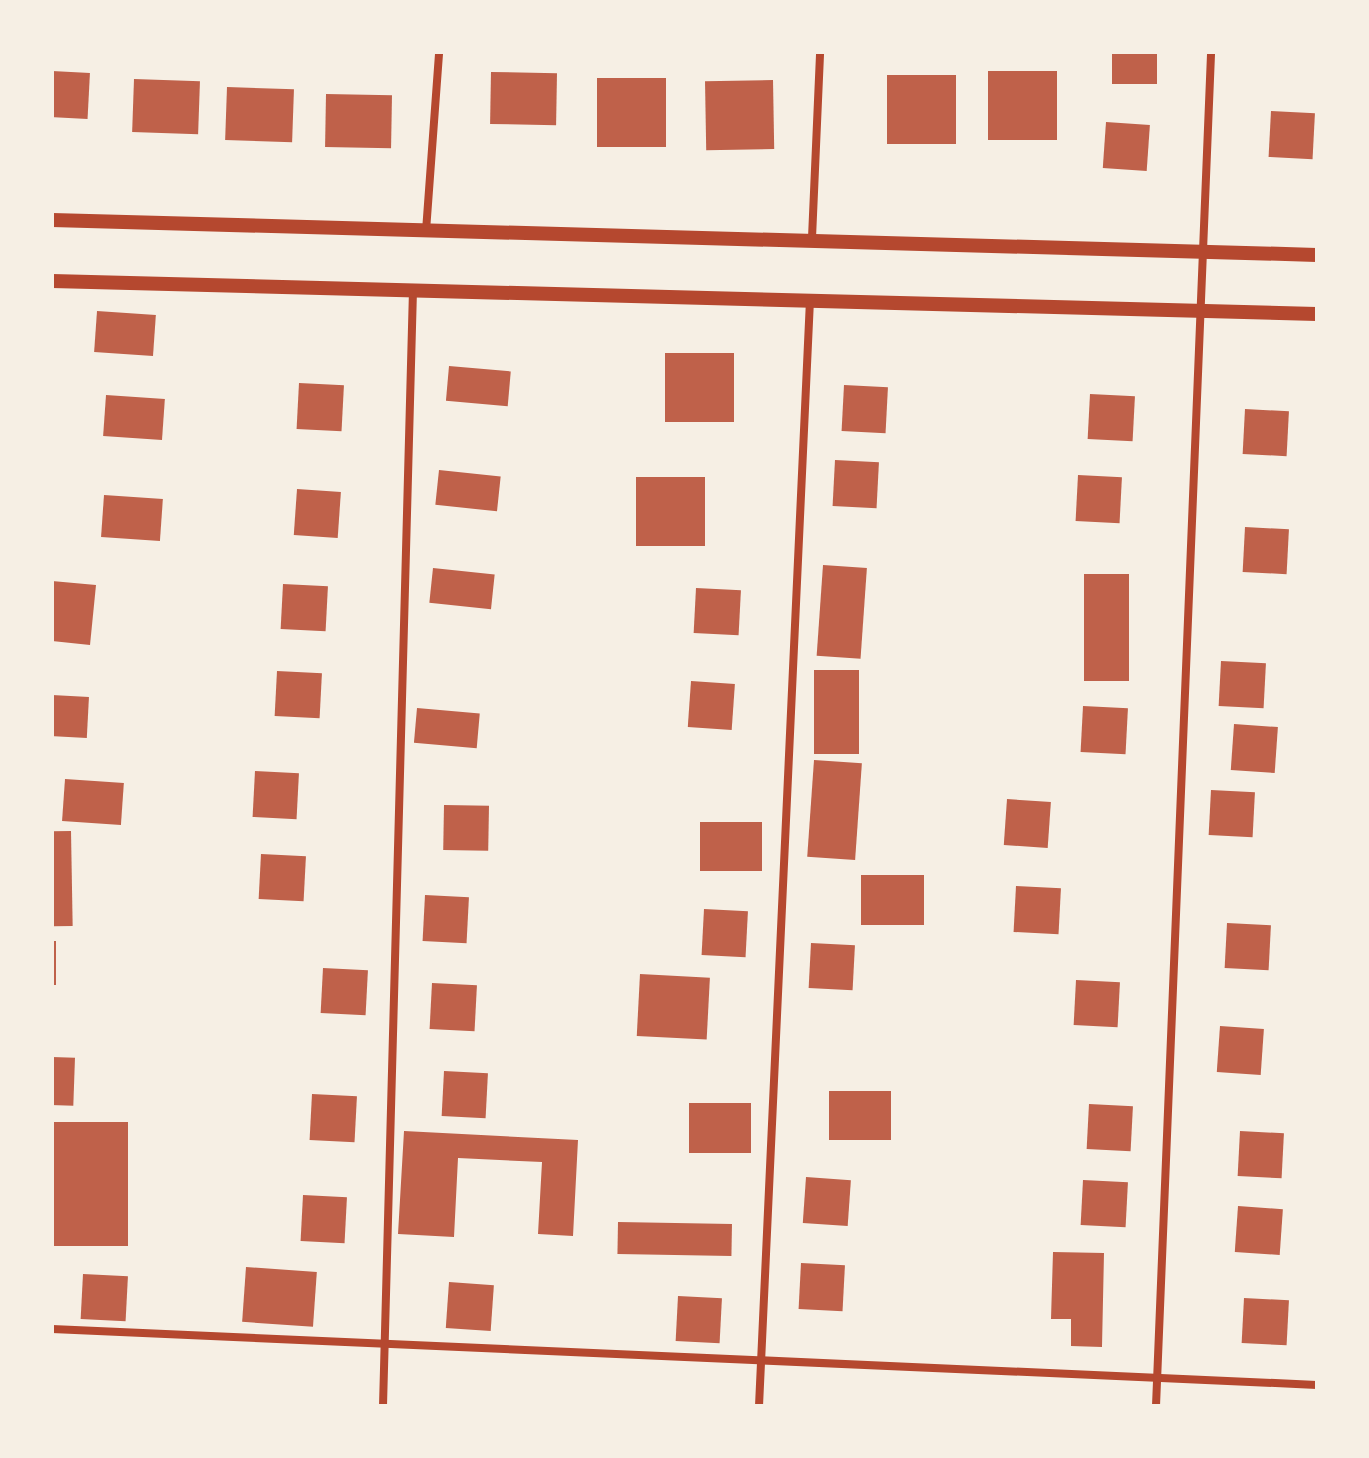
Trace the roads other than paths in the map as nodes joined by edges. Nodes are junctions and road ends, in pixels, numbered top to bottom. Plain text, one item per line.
1 (439, 52) edge
2 (820, 52) edge
3 (1211, 52) edge
4 (52, 220) edge
5 (426, 231) junction
6 (812, 238) junction
7 (1208, 254) junction
8 (1317, 255) edge
9 (52, 281) edge
10 (413, 288) junction
11 (810, 298) junction
12 (1205, 313) junction
13 (1317, 314) edge
14 (52, 1329) edge
15 (386, 1341) junction
16 (761, 1360) junction
17 (1157, 1378) junction
18 (1317, 1385) edge
19 (383, 1406) edge
20 (759, 1406) edge
21 (1156, 1406) edge

1 - 5 street
2 - 6 street
3 - 7 street
4 - 5 street
5 - 6 street
6 - 7 street
7 - 8 street
7 - 12 street
9 - 10 street
10 - 11 street
10 - 15 street
11 - 12 street
11 - 16 street
12 - 13 street
12 - 17 street
14 - 15 street
15 - 16 street
15 - 19 street
16 - 17 street
16 - 20 street
17 - 18 street
17 - 21 street

